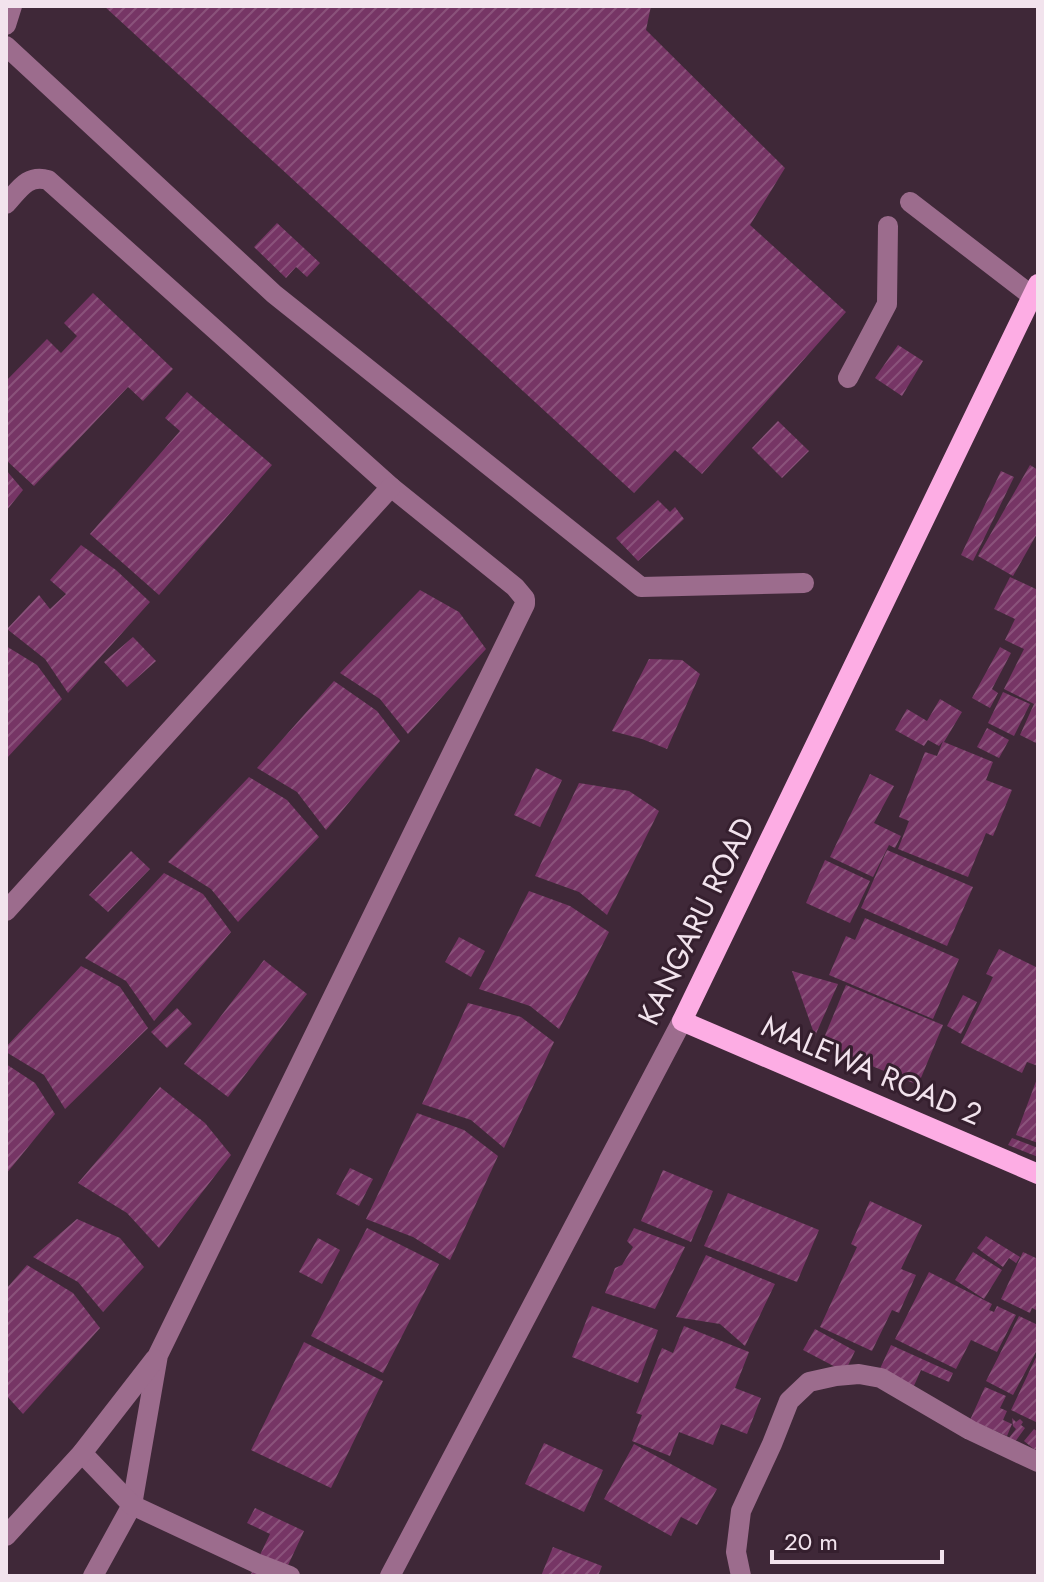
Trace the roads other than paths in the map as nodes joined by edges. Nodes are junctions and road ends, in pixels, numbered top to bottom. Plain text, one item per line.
1 (12, 6) edge
2 (6, 25) edge
3 (6, 46) edge
4 (910, 202) dead end
5 (6, 204) edge
6 (888, 226) dead end
7 (1035, 290) edge
8 (848, 378) dead end
9 (391, 487) junction
10 (804, 583) dead end
11 (6, 911) edge
12 (682, 1021) junction
13 (1038, 1174) edge
14 (158, 1355) junction
15 (82, 1453) junction
16 (1038, 1462) edge
17 (132, 1505) junction
18 (6, 1536) edge
19 (93, 1576) edge
20 (290, 1576) edge
21 (390, 1576) edge
22 (741, 1576) edge

1 - 2 street
3 - 10 street
4 - 7 street
5 - 9 street
6 - 8 street
7 - 12 main road, KANGARU ROAD
9 - 11 street
9 - 14 street
12 - 13 main road, MALEWA ROAD 2
12 - 21 street, KANGARU ROAD
14 - 15 street
14 - 17 street
15 - 17 street
15 - 18 street
16 - 22 street
17 - 19 street
17 - 20 street

